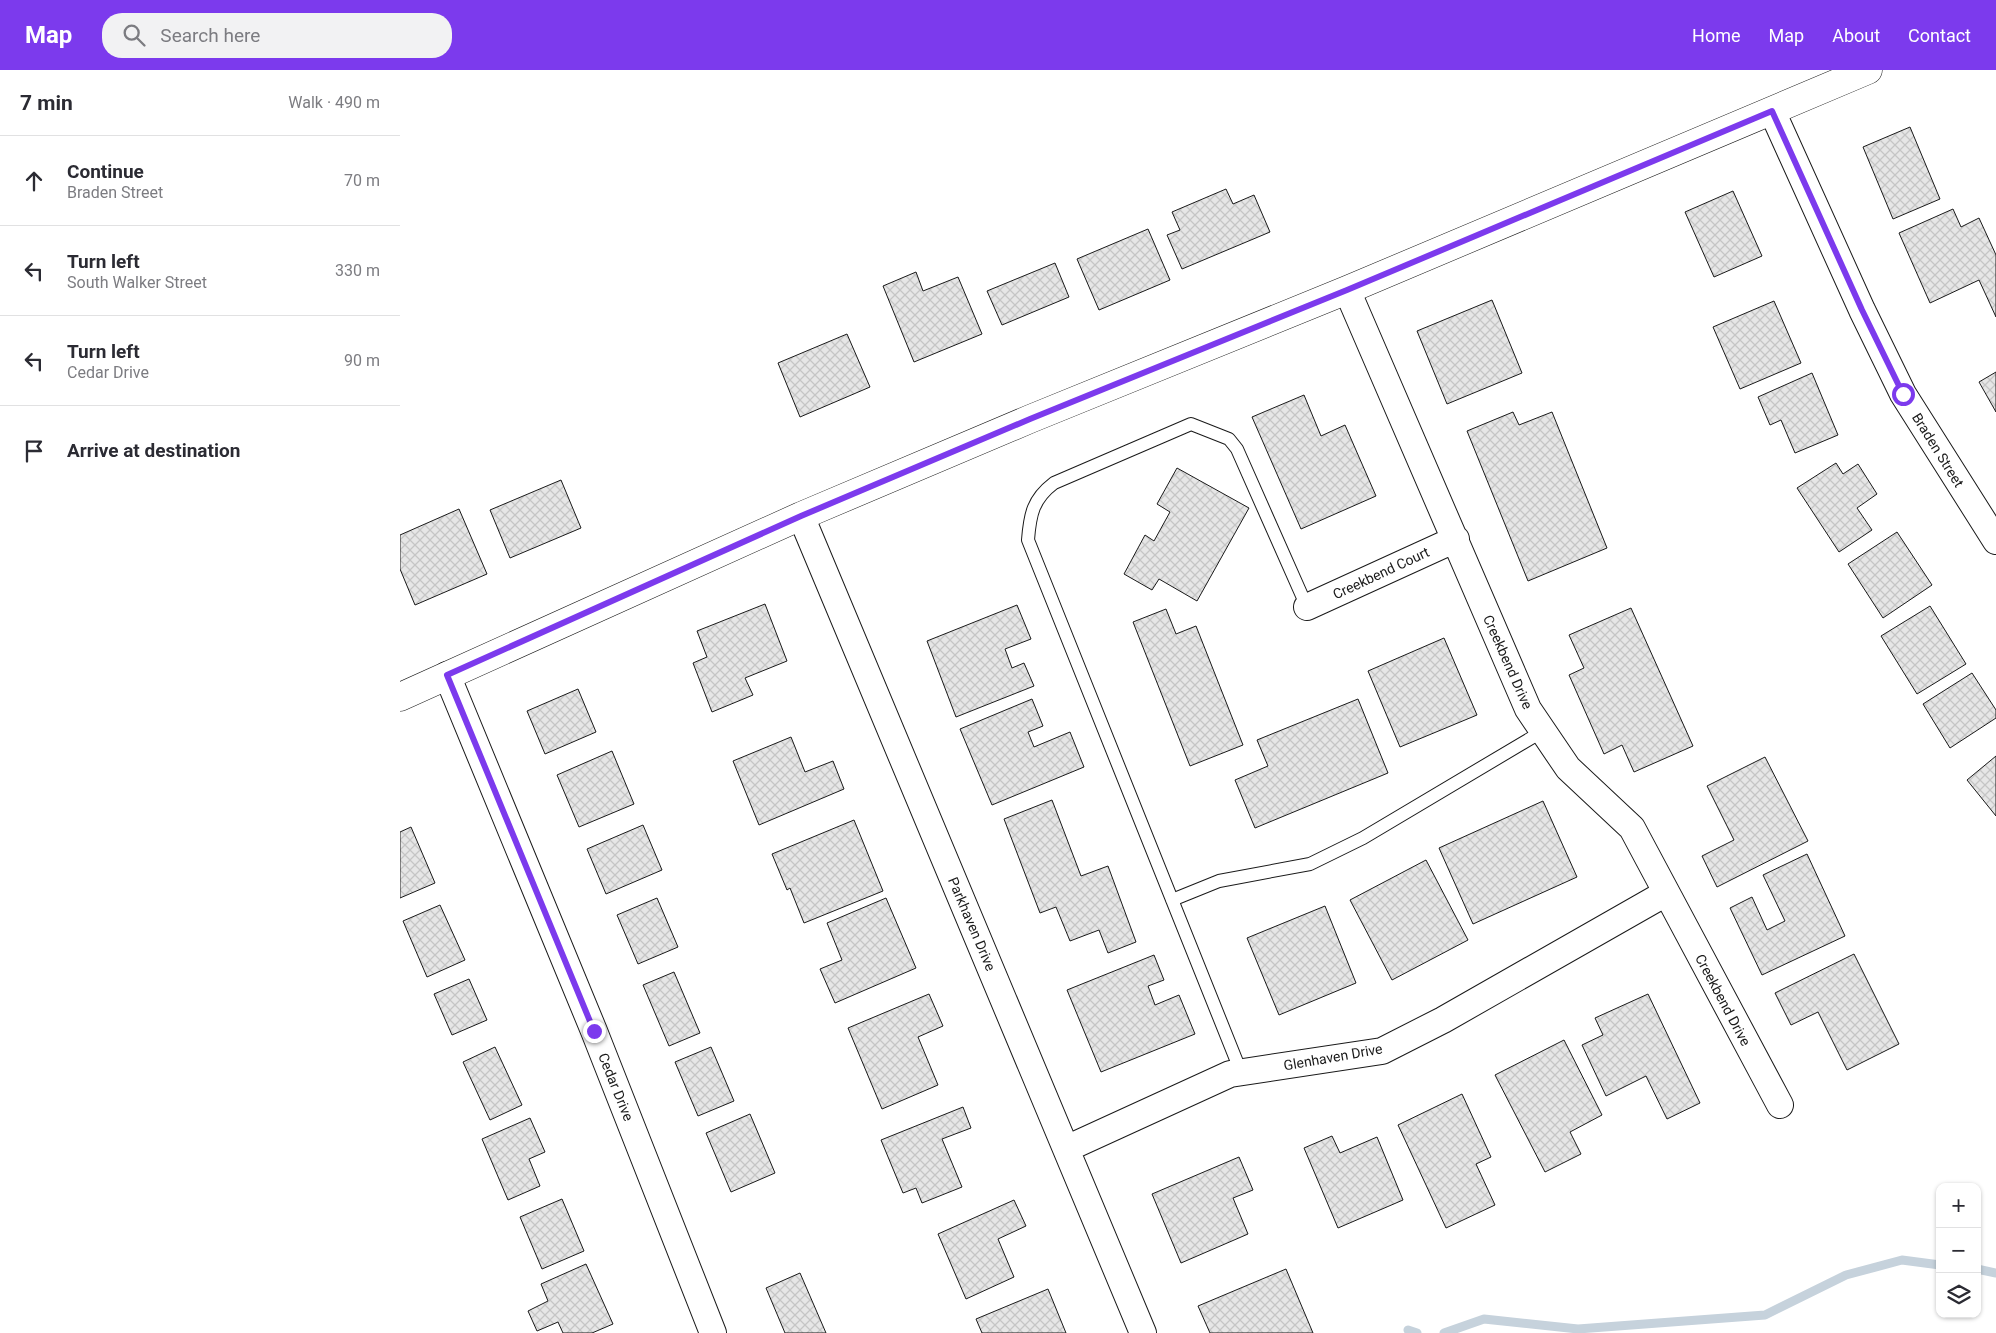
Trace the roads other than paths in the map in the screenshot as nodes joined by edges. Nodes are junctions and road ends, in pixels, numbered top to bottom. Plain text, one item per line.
1 (1868, 70) edge
2 (1772, 111) junction
3 (1347, 290) junction
4 (801, 516) junction
5 (1456, 539) junction
6 (1996, 541) edge
7 (1307, 607) joint
8 (447, 675) junction
9 (400, 697) edge
10 (1543, 731) junction
11 (1666, 893) junction
12 (1172, 900) junction
13 (1241, 1072) junction
14 (1780, 1105) dead end
15 (1066, 1149) junction
16 (713, 1333) edge
17 (1143, 1333) edge

1 - 2 street
2 - 3 street
2 - 6 street, Braden Street
3 - 4 street
3 - 5 street, Creekbend Drive
4 - 8 street
4 - 15 street, Parkhaven Drive
5 - 7 street, Creekbend Court
5 - 10 street, Creekbend Drive
7 - 12 lane
8 - 9 street
8 - 16 street, Cedar Drive
10 - 11 street, Creekbend Drive
10 - 12 lane
11 - 13 street, Glenhaven Drive
11 - 14 street, Creekbend Drive
12 - 13 lane
13 - 15 street, Glenhaven Drive
15 - 17 street, Parkhaven Drive

